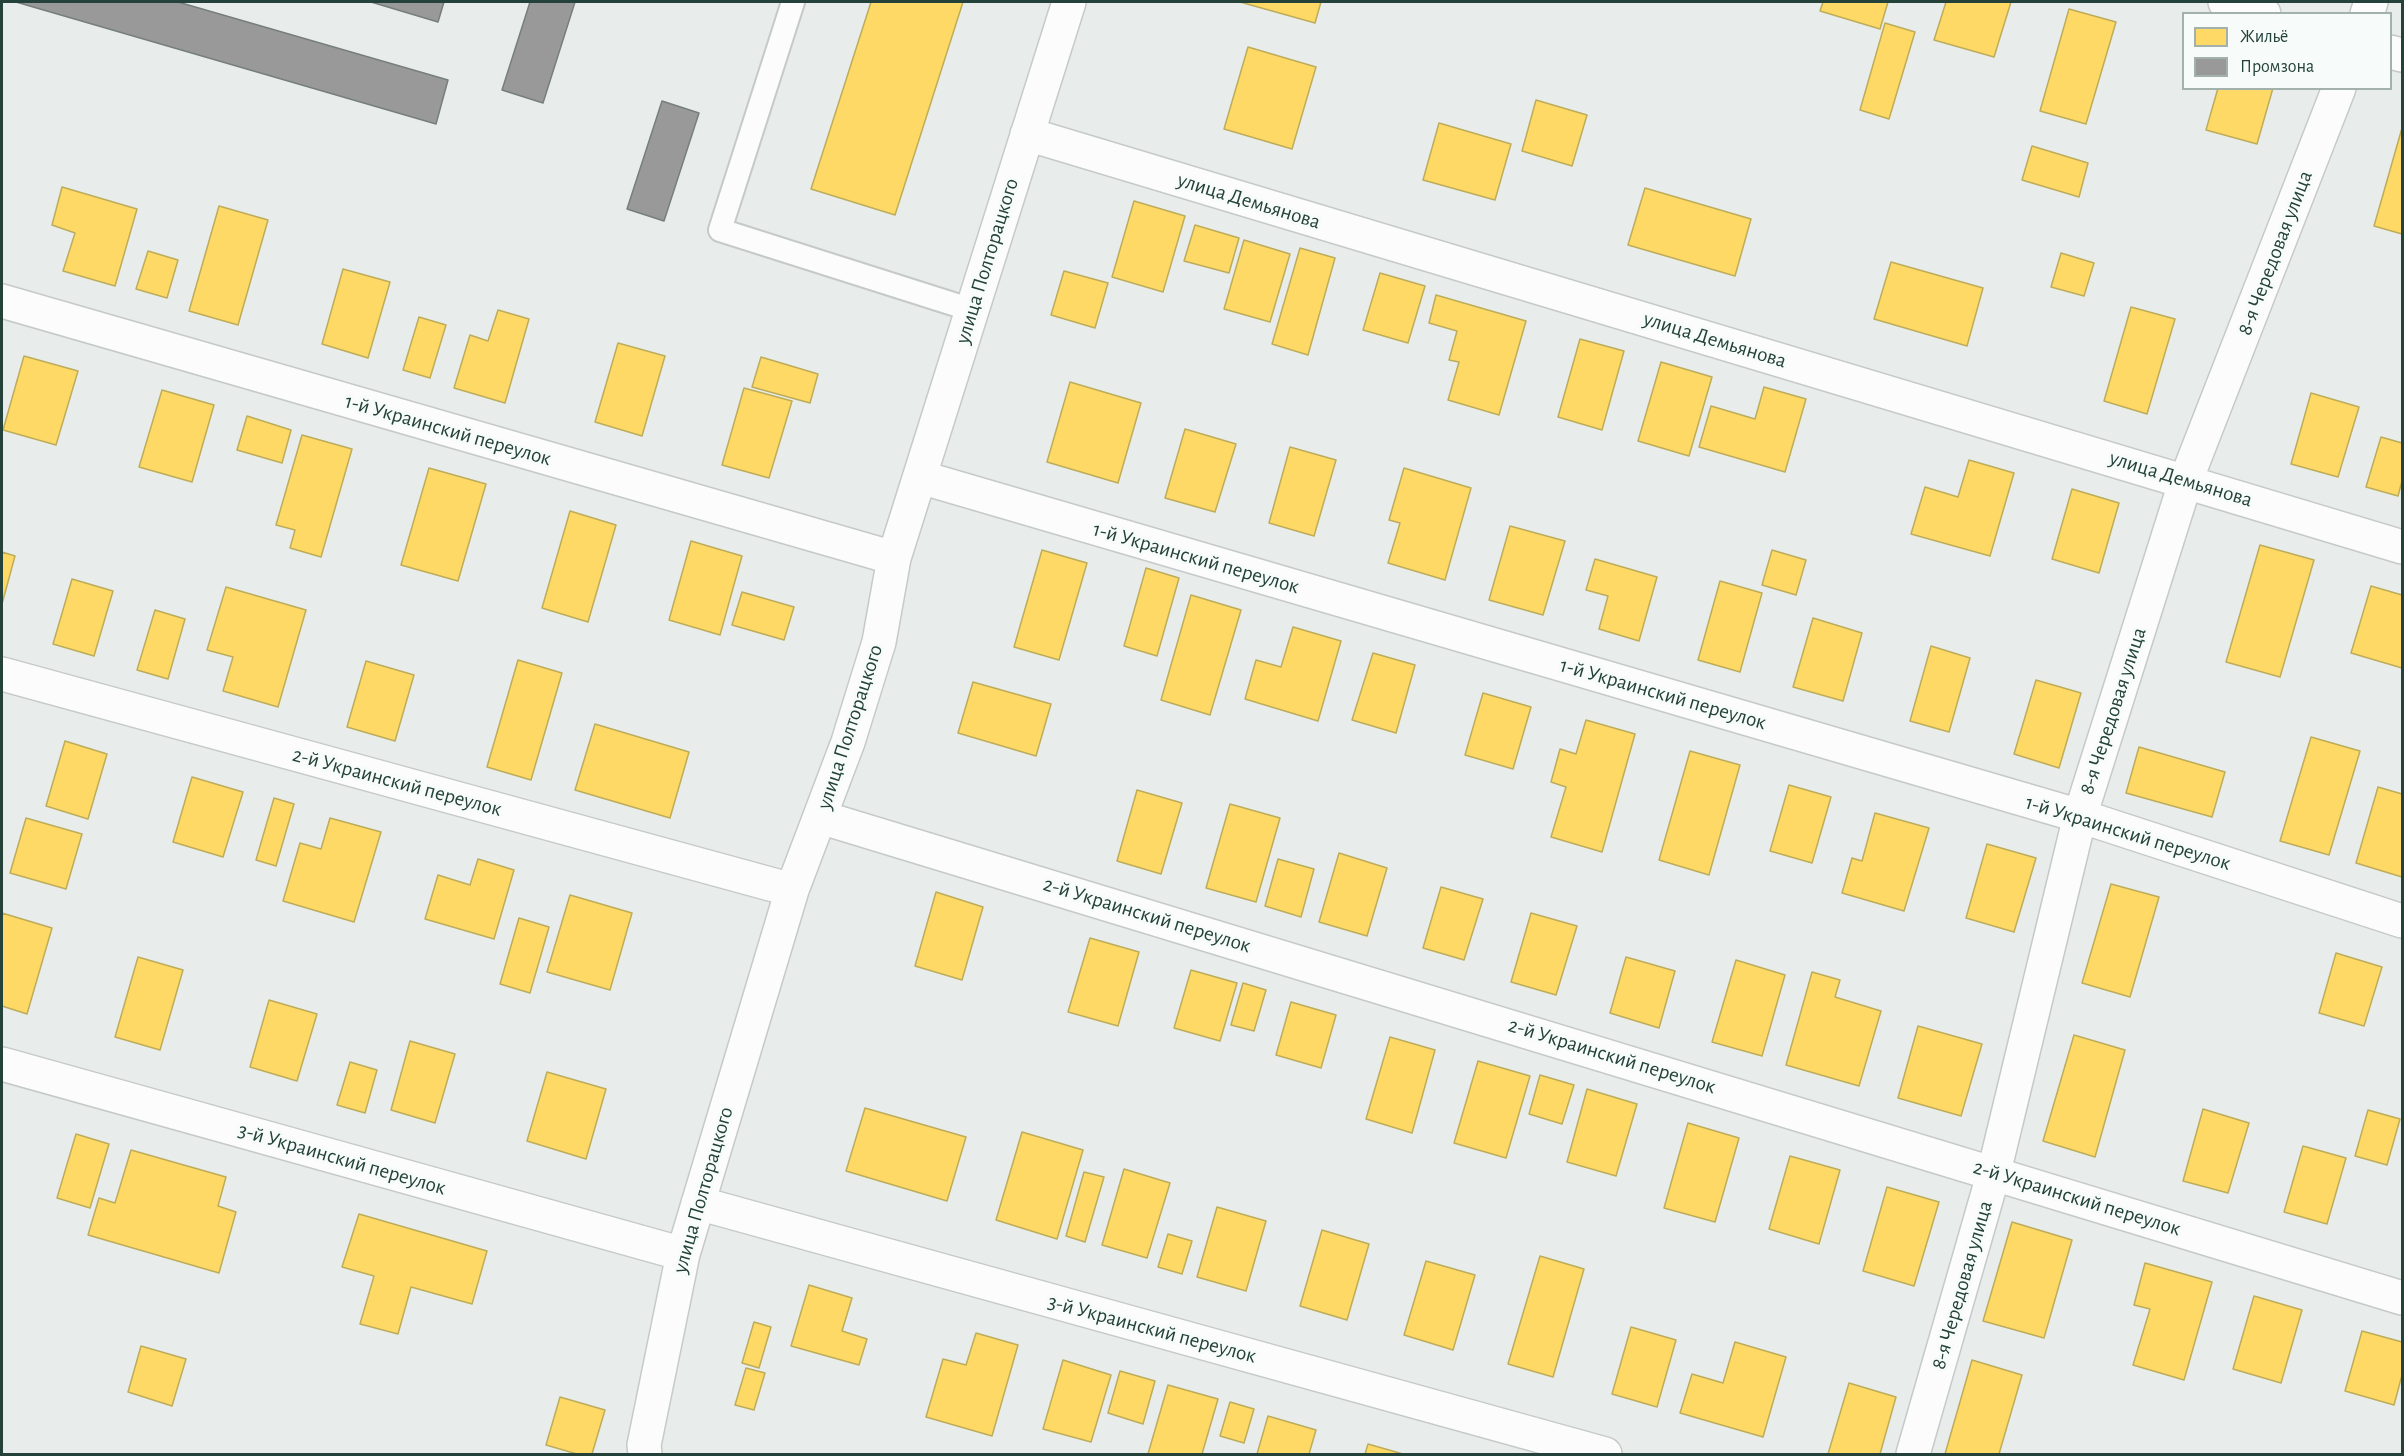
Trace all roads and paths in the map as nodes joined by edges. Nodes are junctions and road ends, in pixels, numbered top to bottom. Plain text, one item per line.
1 (793, 2) edge
2 (1069, 2) edge
3 (2224, 2) edge
4 (2257, 12) edge
5 (2338, 90) edge
6 (1027, 134) junction
7 (2, 301) edge
8 (972, 310) junction
9 (920, 477) junction
10 (2186, 480) junction
11 (2403, 547) edge
12 (894, 558) junction
13 (2, 674) edge
14 (820, 816) junction
15 (2080, 816) junction
16 (792, 890) junction
17 (2403, 921) edge
18 (2, 1064) edge
19 (1994, 1172) junction
20 (698, 1203) junction
21 (682, 1254) junction
22 (2403, 1298) edge
23 (641, 1451) edge
24 (1605, 1455) edge
25 (1913, 1455) edge

1 - 8 lane
2 - 6 street, улица Полторацкого
3 - 4 street
5 - 10 street, 8-я Чередовая улица
6 - 8 street, улица Полторацкого
6 - 10 street, улица Демьянова
7 - 12 street, 1-й Украинский переулок
8 - 9 street, улица Полторацкого
9 - 12 street, улица Полторацкого
9 - 15 street, 1-й Украинский переулок
10 - 11 street, улица Демьянова
10 - 15 street, 8-я Чередовая улица
12 - 14 street, улица Полторацкого
13 - 16 street, 2-й Украинский переулок
14 - 16 street, улица Полторацкого
14 - 19 street, 2-й Украинский переулок
15 - 17 street, 1-й Украинский переулок
15 - 19 street, 8-я Чередовая улица
16 - 20 street, улица Полторацкого
18 - 21 street, 3-й Украинский переулок
19 - 22 street, 2-й Украинский переулок
19 - 25 street, 8-я Чередовая улица
20 - 21 street, улица Полторацкого
20 - 24 street, 3-й Украинский переулок
21 - 23 street, улица Полторацкого

